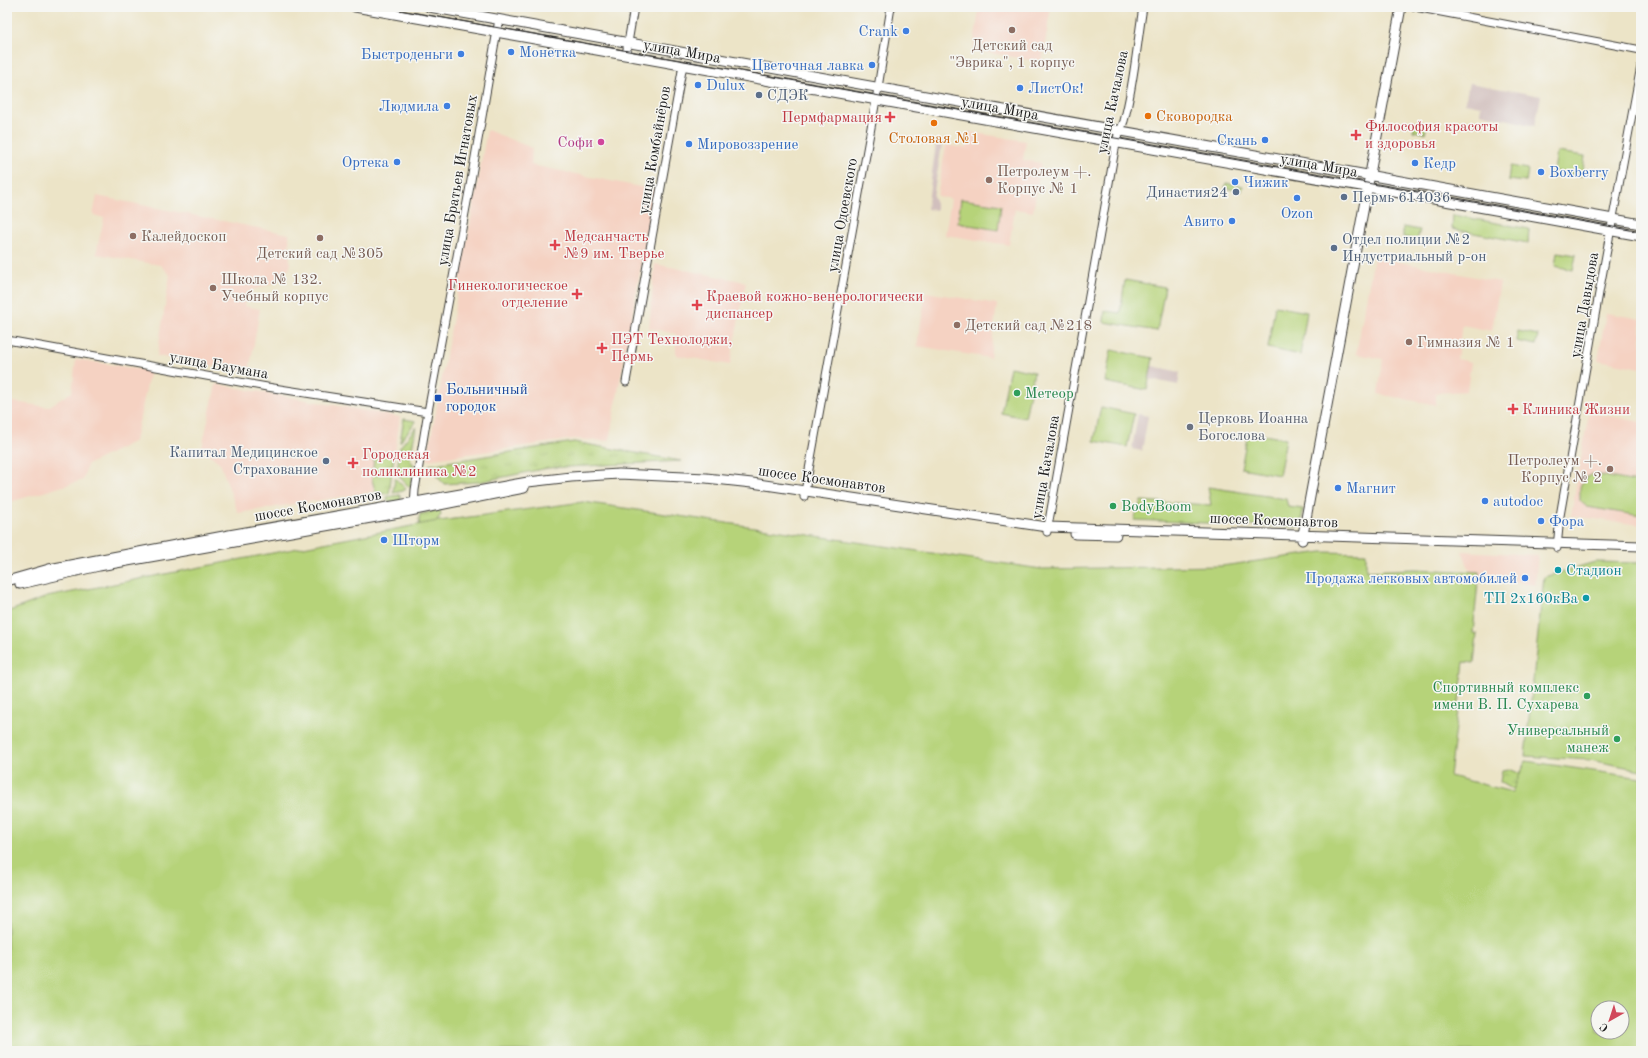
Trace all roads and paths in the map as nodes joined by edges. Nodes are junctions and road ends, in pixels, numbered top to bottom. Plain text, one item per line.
1 (355, 7) edge
2 (430, 7) edge
3 (634, 7) edge
4 (891, 7) edge
5 (1143, 7) edge
6 (1401, 7) edge
7 (1415, 7) edge
8 (499, 19) junction
9 (497, 32) junction
10 (628, 42) junction
11 (1641, 50) edge
12 (626, 55) junction
13 (683, 66) junction
14 (1641, 66) edge
15 (878, 87) junction
16 (876, 100) junction
17 (1119, 130) junction
18 (1116, 143) junction
19 (1369, 175) junction
20 (1367, 187) junction
21 (1613, 218) junction
22 (1641, 224) edge
23 (1610, 231) junction
24 (1641, 236) edge
25 (7, 340) edge
26 (626, 382) dead end
27 (428, 412) junction
28 (805, 494) junction
29 (414, 506) junction
30 (1047, 529) junction
31 (1302, 538) junction
32 (1557, 545) junction
33 (1641, 546) edge
34 (1641, 551) edge
35 (7, 581) edge
36 (7, 587) edge

1 - 9 main road, улица Мира
2 - 8 main road, улица Мира
3 - 10 street
4 - 15 street, улица Одоевского
5 - 17 street, улица Качалова
6 - 19 main road
7 - 11 street
8 - 9 street, улица Братьев Игнатовых
8 - 10 main road, улица Мира
9 - 12 main road, улица Мира
9 - 27 street, улица Братьев Игнатовых
10 - 12 street
10 - 15 main road, улица Мира
12 - 13 main road, улица Мира
13 - 16 main road, улица Мира
13 - 26 street, улица Комбайнёров
14 - 21 street, улица Давыдова
15 - 16 street, улица Одоевского
15 - 17 main road, улица Мира
16 - 18 main road, улица Мира
16 - 28 street, улица Одоевского
17 - 18 street, улица Качалова
17 - 19 main road, улица Мира
18 - 20 main road, улица Мира
18 - 30 street, улица Качалова
19 - 20 main road
19 - 21 main road, улица Мира
20 - 23 main road, улица Мира
20 - 31 main road
21 - 22 main road, улица Мира
21 - 23 street, улица Давыдова
23 - 24 main road, улица Мира
23 - 32 street, улица Давыдова
25 - 27 street, улица Баумана
27 - 29 street, улица Братьев Игнатовых
28 - 29 main road, шоссе Космонавтов
28 - 30 main road, шоссе Космонавтов
29 - 35 main road, шоссе Космонавтов
29 - 36 main road, шоссе Космонавтов
30 - 31 main road, шоссе Космонавтов
31 - 32 main road, шоссе Космонавтов
32 - 33 main road, шоссе Космонавтов
32 - 34 main road, шоссе Космонавтов

